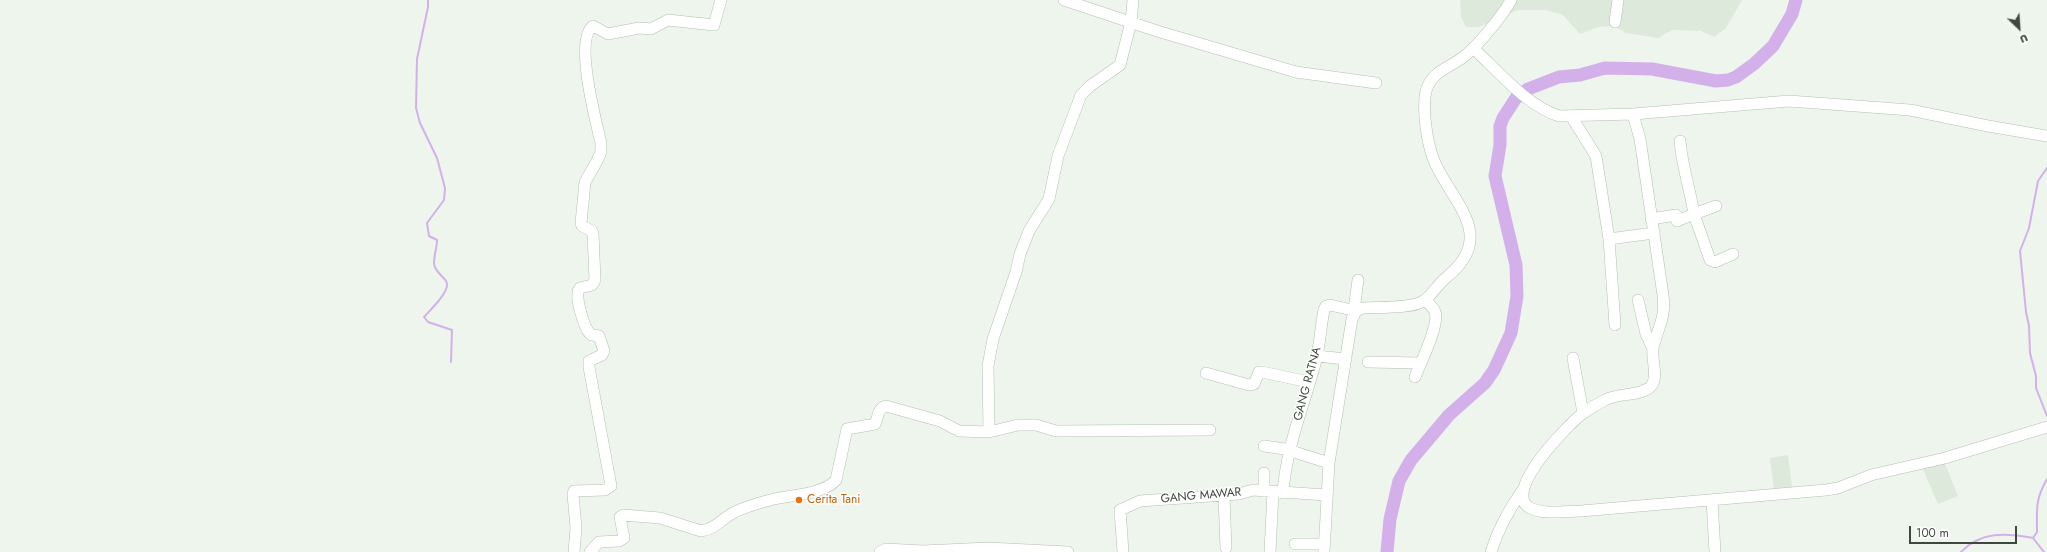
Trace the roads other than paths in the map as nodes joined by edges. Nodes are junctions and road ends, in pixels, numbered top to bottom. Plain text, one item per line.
1 (721, 0) edge
2 (1064, 0) edge
3 (1133, 0) edge
4 (1510, 0) edge
5 (1618, 0) edge
6 (1130, 22) junction
7 (1615, 22) dead end
8 (1473, 48) junction
9 (1376, 83) dead end
10 (1633, 114) junction
11 (1571, 116) junction
12 (2047, 136) edge
13 (1680, 141) dead end
14 (1716, 206) dead end
15 (1694, 214) junction
16 (1651, 218) junction
17 (1654, 233) junction
18 (1609, 239) junction
19 (1734, 254) dead end
20 (1358, 280) dead end
21 (1425, 300) junction
22 (1638, 300) dead end
23 (1355, 310) junction
24 (1615, 325) dead end
25 (1653, 348) junction
26 (1317, 356) junction
27 (1573, 358) dead end
28 (1346, 359) junction
29 (1368, 362) dead end
30 (1420, 363) junction
31 (1206, 373) dead end
32 (1415, 377) dead end
33 (1309, 382) junction
34 (1582, 413) junction
35 (2047, 427) edge
36 (1210, 430) dead end
37 (989, 432) junction
38 (1264, 446) dead end
39 (1290, 451) junction
40 (1329, 463) junction
41 (1264, 473) dead end
42 (1522, 491) junction
43 (1273, 492) junction
44 (1224, 496) junction
45 (1326, 496) junction
46 (1712, 500) junction
47 (1295, 544) dead end
48 (1226, 548) dead end
49 (1324, 548) edge
50 (1270, 551) edge
51 (574, 552) edge
52 (590, 552) edge
53 (880, 552) edge
54 (1068, 552) edge
55 (1123, 552) edge
56 (1490, 552) edge
57 (1715, 552) edge

1 - 51 street
2 - 6 street
3 - 6 street
4 - 8 street
5 - 7 street
6 - 9 street
6 - 37 street
8 - 11 street
8 - 21 street
10 - 11 street
10 - 12 street
10 - 16 street
11 - 18 street
13 - 15 street
14 - 15 street
15 - 16 street
15 - 19 street
16 - 17 street
17 - 18 street
17 - 25 street
18 - 24 street
20 - 23 street
21 - 23 street
21 - 30 street
22 - 25 street
23 - 26 street, GANG RATNA
23 - 28 street
25 - 34 street
26 - 28 street
26 - 33 street, GANG RATNA
27 - 34 street
28 - 40 street
29 - 30 street
30 - 32 street
31 - 33 street
33 - 39 street, GANG RATNA
34 - 42 street
35 - 46 street
36 - 37 street
37 - 52 street
38 - 39 street
39 - 40 street
39 - 43 street, GANG RATNA
40 - 45 street
41 - 43 street
42 - 46 street
42 - 56 street
43 - 44 street, GANG MAWAR
43 - 45 street, GANG MAWAR
43 - 50 street
44 - 48 street
44 - 55 street, GANG MAWAR
45 - 49 street
46 - 57 street
47 - 49 street
53 - 54 street

